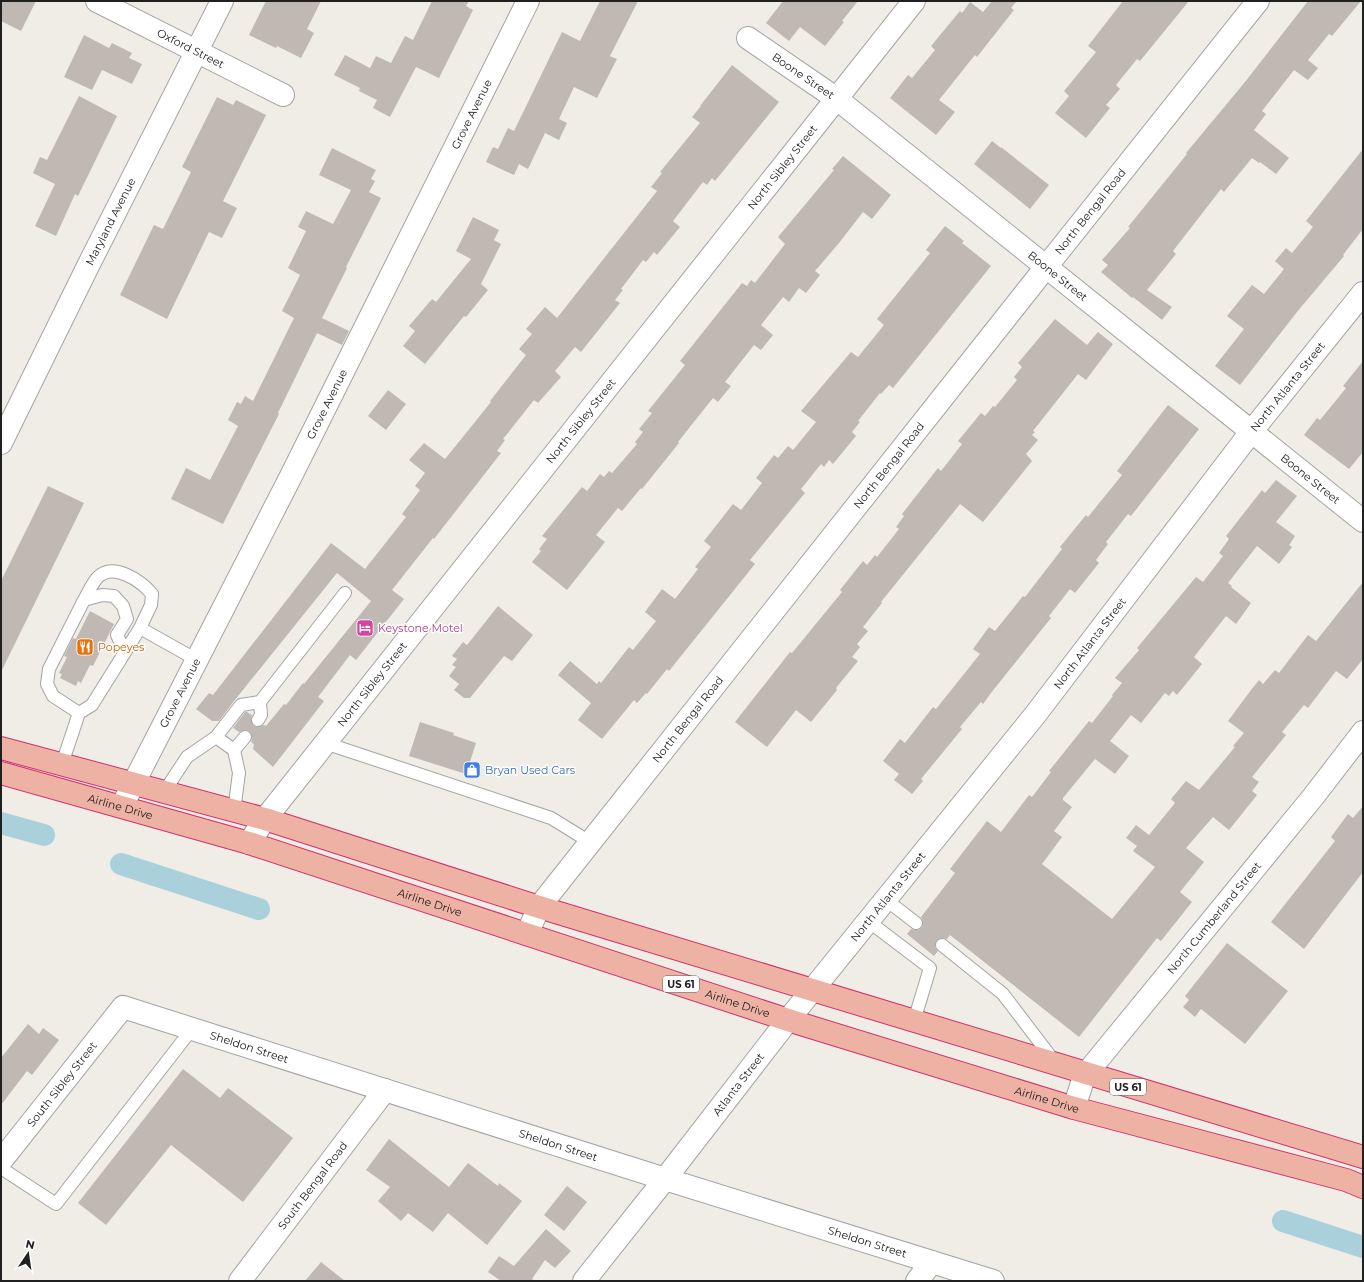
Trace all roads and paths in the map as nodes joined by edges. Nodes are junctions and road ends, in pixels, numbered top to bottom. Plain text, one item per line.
1 (97, 1) edge
2 (222, 1) edge
3 (528, 1) edge
4 (914, 1) edge
5 (1258, 1) edge
6 (748, 38) dead end
7 (197, 51) junction
8 (283, 95) dead end
9 (837, 99) junction
10 (1046, 267) junction
11 (1363, 293) edge
12 (1251, 432) junction
13 (1, 443) edge
14 (1363, 521) edge
15 (345, 593) dead end
16 (84, 600) junction
17 (140, 628) junction
18 (125, 652) junction
19 (197, 660) junction
20 (260, 702) junction
21 (79, 712) junction
22 (258, 720) dead end
23 (1363, 732) edge
24 (216, 737) junction
25 (245, 737) dead end
26 (325, 743) junction
27 (1, 748) edge
28 (234, 750) junction
29 (62, 764) junction
30 (1, 773) edge
31 (133, 783) junction
32 (164, 792) junction
33 (122, 806) junction
34 (234, 811) junction
35 (265, 820) junction
36 (590, 842) junction
37 (249, 843) junction
38 (885, 899) junction
39 (539, 907) junction
40 (868, 921) junction
41 (916, 923) dead end
42 (527, 934) junction
43 (942, 945) dead end
44 (813, 990) junction
45 (123, 1007) joint
46 (788, 1020) junction
47 (914, 1021) junction
48 (192, 1029) junction
49 (1057, 1066) junction
50 (1086, 1074) junction
51 (385, 1090) junction
52 (1074, 1108) junction
53 (1363, 1157) edge
54 (1, 1162) edge
55 (1, 1168) edge
56 (665, 1179) junction
57 (1354, 1184) edge
58 (932, 1262) junction
59 (240, 1281) edge
60 (584, 1281) edge
61 (917, 1281) edge
62 (993, 1281) edge

1 - 7 street, Oxford Street
2 - 7 street, Maryland Avenue
3 - 19 street, Grove Avenue
4 - 9 street, North Sibley Street
5 - 10 street, North Bengal Road
6 - 9 street, Boone Street
7 - 8 street, Oxford Street
7 - 13 street, Maryland Avenue
9 - 10 street, Boone Street
9 - 26 street, North Sibley Street
10 - 12 street, Boone Street
10 - 36 street, North Bengal Road
11 - 12 street, North Atlanta Street
12 - 14 street, Boone Street
12 - 38 street, North Atlanta Street
15 - 20 lane
16 - 17 lane
16 - 18 lane
16 - 21 lane
17 - 18 lane
17 - 19 lane
18 - 21 lane
19 - 31 street, Grove Avenue
20 - 22 lane
20 - 24 lane
21 - 29 lane
23 - 50 street, North Cumberland Street
24 - 28 lane
24 - 32 lane
25 - 28 lane
26 - 35 street, North Sibley Street
26 - 36 lane
27 - 29 highway, US 61
28 - 34 lane
29 - 31 highway, US 61
30 - 33 highway, Airline Drive / US 61
31 - 32 highway, US 61
31 - 33 street, Grove Avenue
32 - 34 highway, US 61
33 - 37 highway, Airline Drive / US 61
34 - 35 highway, US 61
35 - 37 street, North Sibley Street
35 - 39 highway, US 61
36 - 39 street, North Bengal Road
37 - 42 highway, Airline Drive / US 61
38 - 40 street, North Atlanta Street
38 - 41 lane
39 - 42 street, North Bengal Road
39 - 44 highway, US 61
40 - 44 street, North Atlanta Street
40 - 47 lane
42 - 46 highway, Airline Drive / US 61
43 - 49 lane
44 - 46 street, Atlanta Street
44 - 47 highway, US 61
45 - 48 street, Sheldon Street
45 - 54 street, South Sibley Street
46 - 52 highway, Airline Drive / US 61
46 - 56 street, Atlanta Street
47 - 49 highway, US 61
48 - 51 street, Sheldon Street
48 - 55 lane
49 - 50 highway, US 61
50 - 52 street, North Cumberland Street
50 - 53 highway, US 61
51 - 56 street, Sheldon Street
51 - 59 street, South Bengal Road
52 - 57 highway, Airline Drive / US 61
53 - 57 street
56 - 58 street, Sheldon Street
56 - 60 street, Atlanta Street
58 - 61 street
58 - 62 street, Sheldon Street

